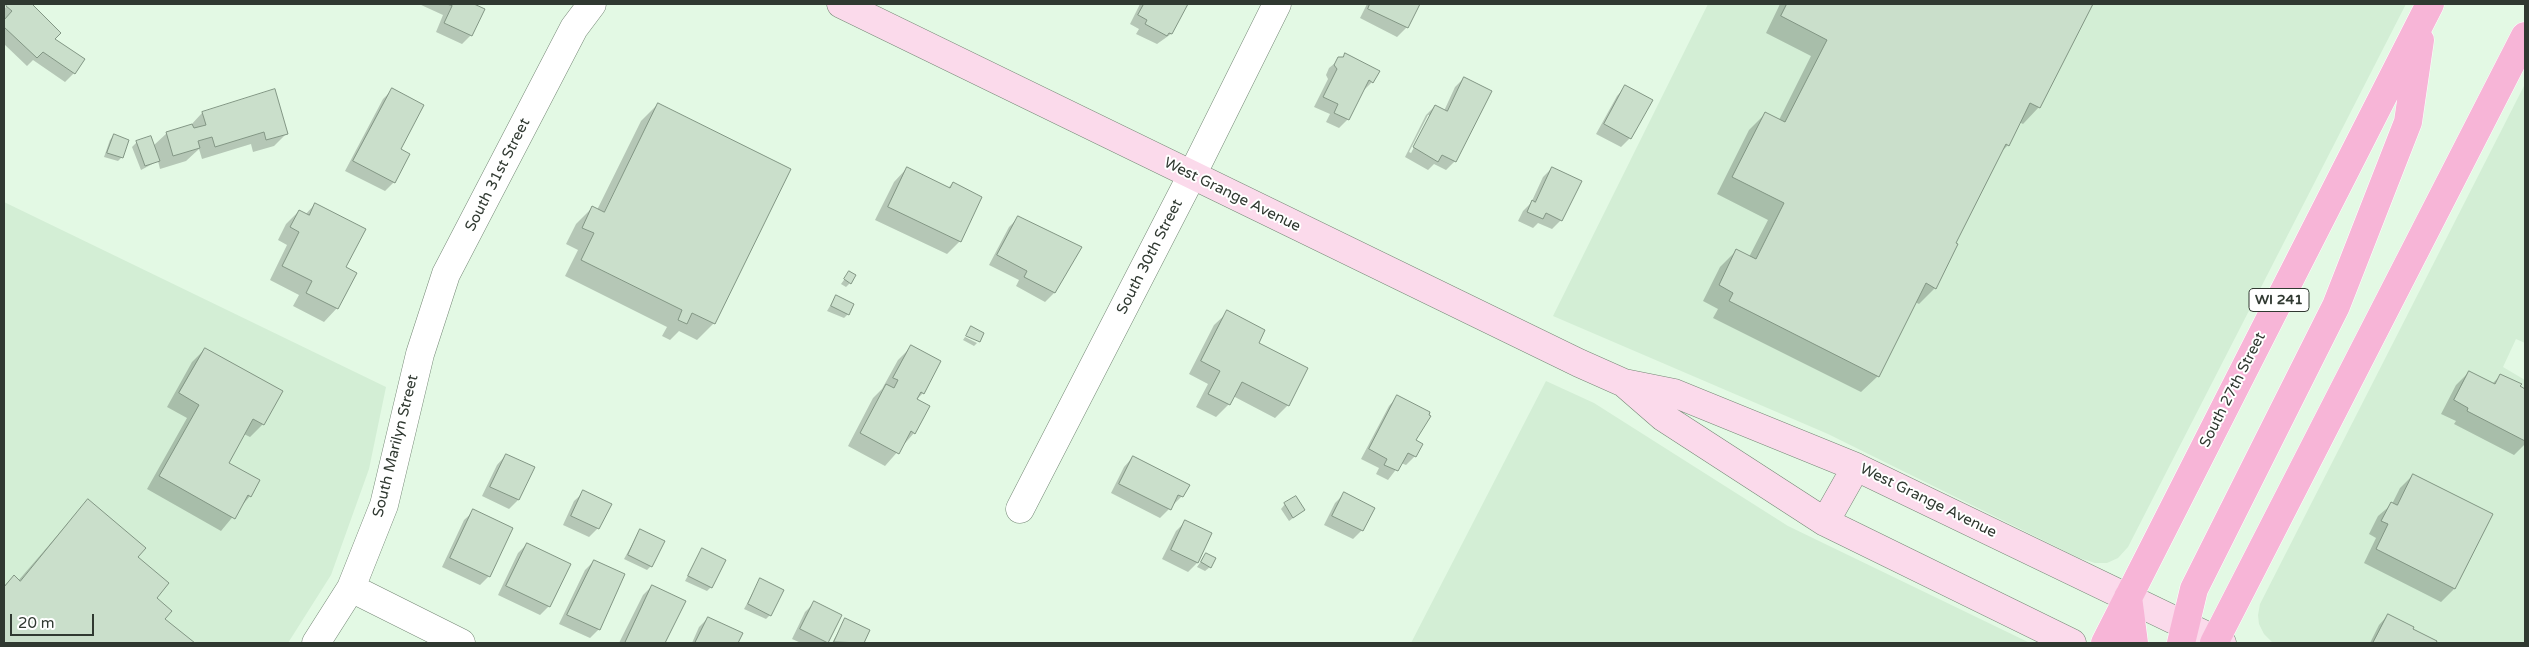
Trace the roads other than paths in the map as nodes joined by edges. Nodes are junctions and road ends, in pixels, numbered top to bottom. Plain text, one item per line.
1 (592, 4) edge
2 (841, 4) edge
3 (1277, 4) edge
4 (2427, 11) edge
5 (2525, 36) edge
6 (1192, 175) junction
7 (420, 354) joint
8 (1624, 383) junction
9 (1856, 467) junction
10 (1020, 509) dead end
11 (1825, 522) junction
12 (351, 588) junction
13 (2128, 597) junction
14 (2182, 634) edge
15 (2217, 642) edge
16 (316, 643) edge
17 (461, 643) edge
18 (2072, 643) edge
19 (2105, 643) edge
20 (2134, 643) edge

1 - 7 street, South 31st Street
2 - 6 street, West Grange Avenue
3 - 6 street, South 30th Street
4 - 13 main road, South 27th Street / WI 241
4 - 14 main road
5 - 15 main road
6 - 8 street, West Grange Avenue
6 - 10 street, South 30th Street
7 - 12 street, South Marilyn Street
8 - 9 street, West Grange Avenue
8 - 11 street, West Grange Avenue
9 - 11 street
9 - 13 street, West Grange Avenue
11 - 18 street, West Grange Avenue
12 - 16 street, South Marilyn Street
12 - 17 street
13 - 14 street, West Grange Avenue
13 - 19 main road, South 27th Street / WI 241
13 - 20 main road
14 - 15 street, West Grange Avenue

